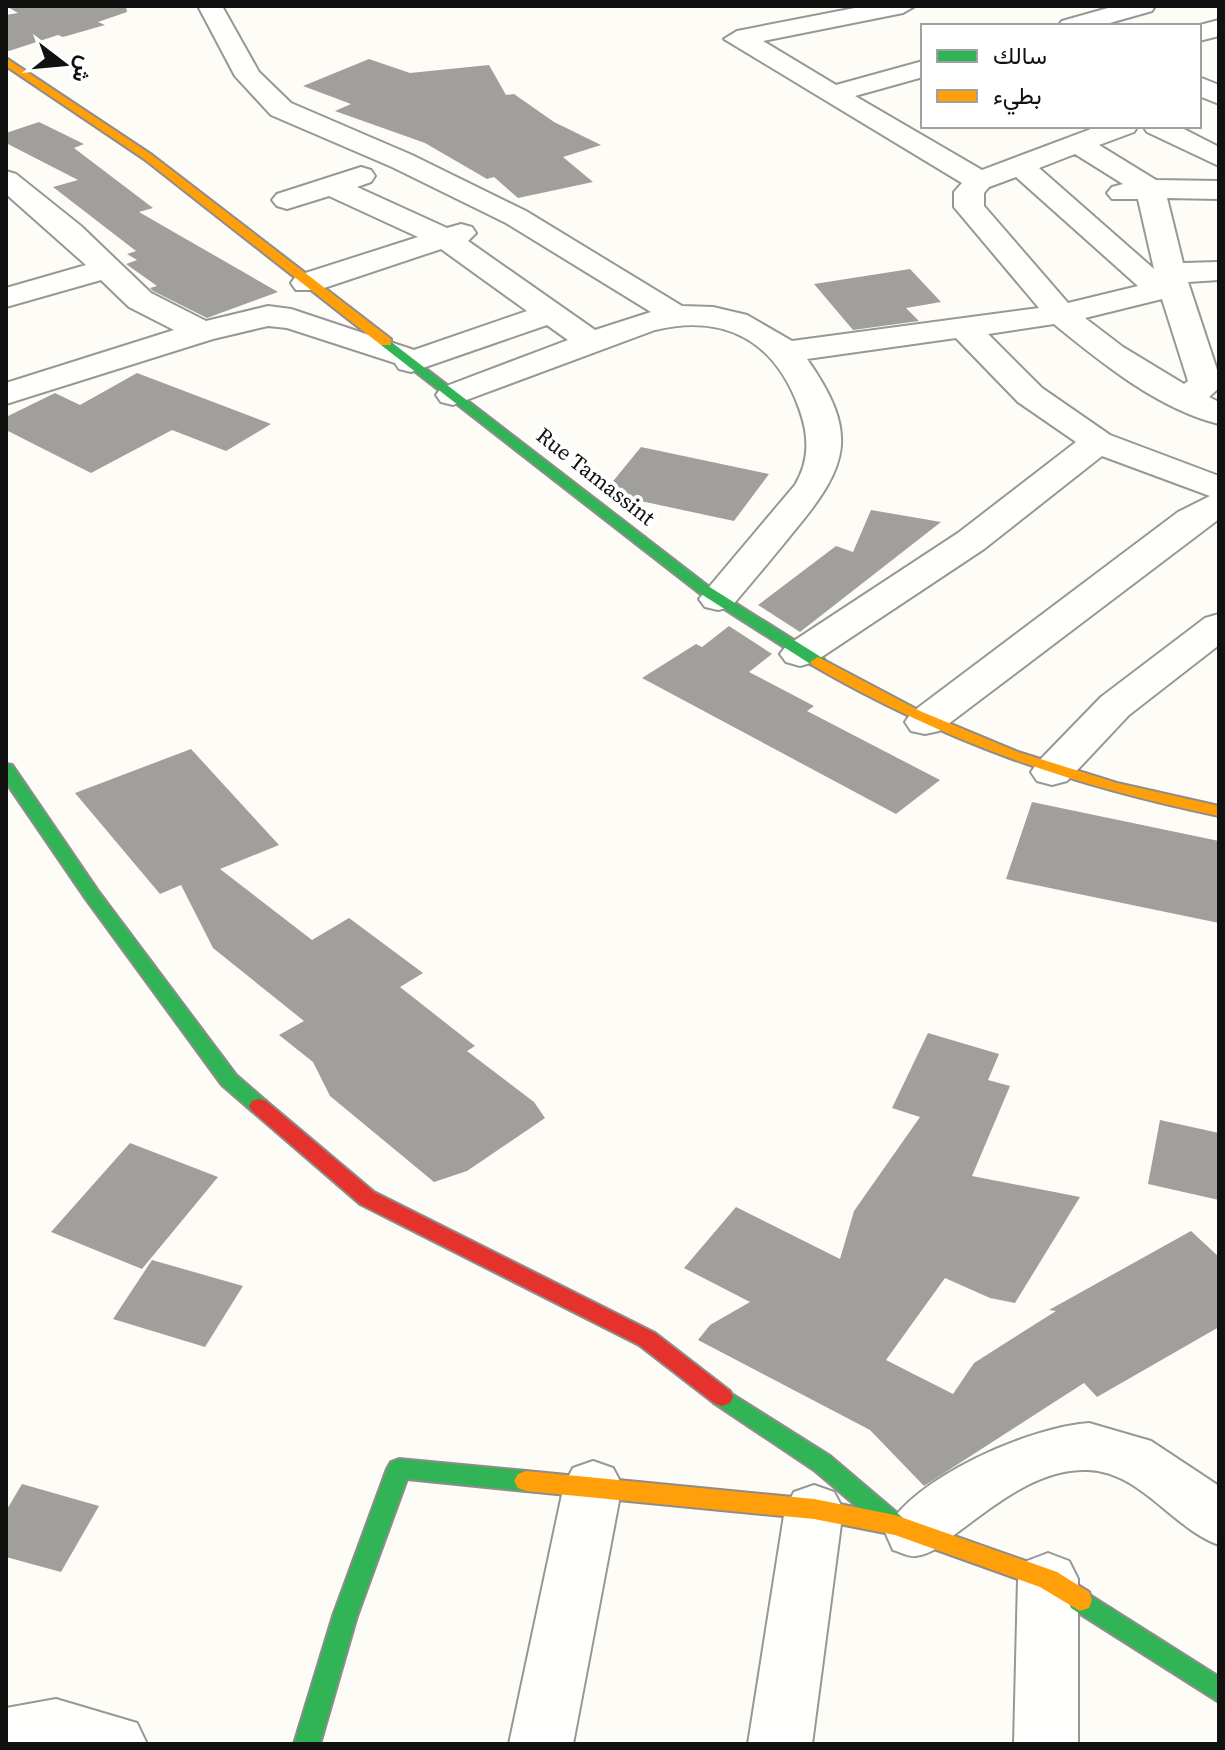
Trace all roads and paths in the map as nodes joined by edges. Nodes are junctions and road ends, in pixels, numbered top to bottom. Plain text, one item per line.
1 (210, 6) edge
2 (1143, 6) edge
3 (899, 11) edge
4 (1072, 22) edge
5 (6, 61) edge
6 (921, 70) edge
7 (832, 94) junction
8 (1119, 128) edge
9 (1161, 128) edge
10 (922, 131) edge
11 (1080, 145) junction
12 (1217, 155) edge
13 (402, 161) junction
14 (1020, 166) junction
15 (6, 180) edge
16 (979, 181) junction
17 (332, 186) junction
18 (1150, 189) junction
19 (1219, 190) edge
20 (287, 200) dead end
21 (1061, 202) junction
22 (516, 217) junction
23 (444, 238) junction
24 (108, 268) junction
25 (1219, 271) edge
26 (307, 283) junction
27 (1168, 283) junction
28 (6, 298) edge
29 (550, 313) junction
30 (1061, 314) junction
31 (673, 315) junction
32 (965, 329) junction
33 (1187, 329) junction
34 (1219, 330) edge
35 (202, 332) junction
36 (592, 342) junction
37 (786, 352) junction
38 (406, 358) junction
39 (1203, 389) edge
40 (6, 394) edge
41 (453, 395) junction
42 (1219, 414) edge
43 (1098, 442) junction
44 (1219, 488) edge
45 (1219, 505) edge
46 (718, 599) junction
47 (1219, 626) edge
48 (800, 654) junction
49 (925, 722) junction
50 (6, 769) edge
51 (1052, 772) junction
52 (1219, 811) edge
53 (593, 1485) junction
54 (814, 1509) junction
55 (1219, 1520) edge
56 (905, 1529) junction
57 (1048, 1579) junction
58 (1219, 1691) edge
59 (40, 1736) edge
60 (115, 1744) edge
61 (307, 1744) edge
62 (541, 1744) edge
63 (780, 1744) edge
64 (1046, 1744) edge

1 - 13 street
2 - 4 street
3 - 7 street
5 - 26 main road, Rue Tamassint
6 - 7 street
7 - 10 street
8 - 11 street
9 - 12 street
10 - 16 street
11 - 14 street
11 - 18 street
13 - 17 street
13 - 22 street
14 - 16 street
14 - 21 street
15 - 24 street
16 - 30 street
17 - 20 street
17 - 23 street
18 - 19 street
18 - 21 street
18 - 27 street
21 - 27 street
22 - 23 street
22 - 31 street
23 - 26 street
23 - 29 street
24 - 28 street
24 - 35 street
25 - 27 street
26 - 38 main road, Rue Tamassint
27 - 30 street
27 - 33 street
29 - 36 street
29 - 38 street
30 - 32 street
30 - 39 street
31 - 36 street
31 - 37 street
32 - 37 street
32 - 43 street
33 - 34 street
33 - 39 street
35 - 38 street
35 - 40 street
36 - 41 street
37 - 46 street
38 - 41 main road, Rue Tamassint
39 - 42 street
41 - 46 main road, Rue Tamassint
43 - 44 street
43 - 48 street
45 - 49 street
46 - 48 main road, Rue Tamassint
47 - 51 street
48 - 49 main road, Rue Tamassint
49 - 51 main road, Rue Tamassint
50 - 56 main road
51 - 52 main road, Rue Tamassint
53 - 54 main road
53 - 61 main road
53 - 62 street
54 - 56 main road
54 - 63 street
55 - 56 street
56 - 57 main road
57 - 58 main road
57 - 64 street
59 - 60 street

